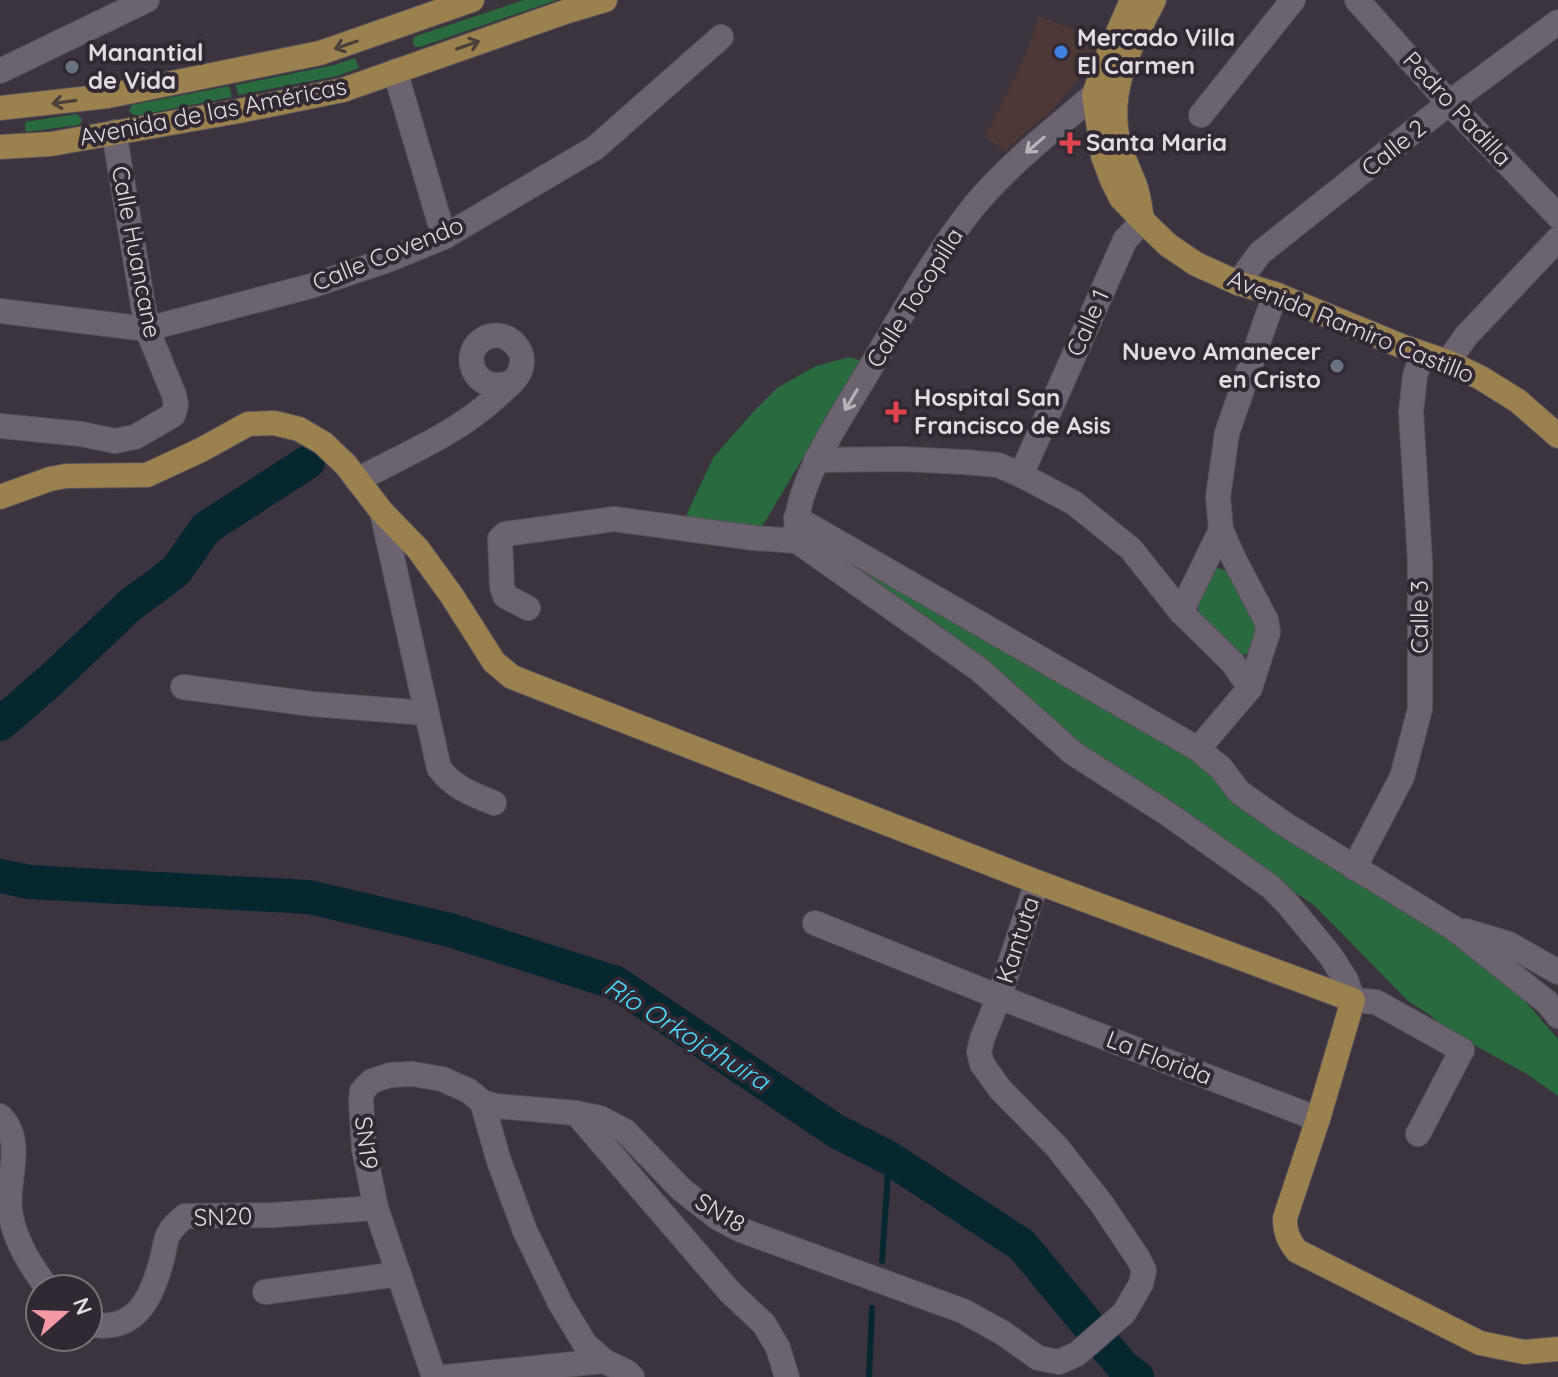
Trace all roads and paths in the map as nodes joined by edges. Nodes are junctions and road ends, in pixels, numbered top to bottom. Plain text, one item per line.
1 (147, 0) edge
2 (472, 0) edge
3 (605, 0) edge
4 (1132, 0) edge
5 (1154, 0) edge
6 (1293, 0) edge
7 (1357, 0) edge
8 (1550, 0) edge
9 (1558, 9) edge
10 (1558, 22) edge
11 (381, 33) junction
12 (721, 37) dead end
13 (0, 71) edge
14 (395, 71) junction
15 (1094, 95) junction
16 (108, 96) junction
17 (1449, 103) junction
18 (0, 108) edge
19 (1201, 115) dead end
20 (114, 132) junction
21 (0, 147) edge
22 (1558, 216) edge
23 (1143, 221) junction
24 (444, 237) junction
25 (1558, 239) edge
26 (1238, 283) junction
27 (1275, 294) junction
28 (0, 311) edge
29 (147, 329) junction
30 (1422, 354) junction
31 (1448, 362) junction
32 (509, 383) dead end
33 (0, 426) edge
34 (1558, 436) edge
35 (816, 460) junction
36 (1021, 475) junction
37 (357, 480) junction
38 (0, 497) edge
39 (382, 512) junction
40 (796, 529) junction
41 (1221, 530) junction
42 (528, 608) dead end
43 (1181, 612) junction
44 (183, 687) dead end
45 (1250, 688) junction
46 (426, 713) junction
47 (1198, 749) junction
48 (494, 803) dead end
49 (1354, 868) junction
50 (1037, 882) junction
51 (815, 923) dead end
52 (1452, 927) junction
53 (1558, 972) edge
54 (999, 997) junction
55 (1353, 1000) junction
56 (1558, 1016) edge
57 (372, 1081) joint
58 (482, 1102) junction
59 (576, 1113) junction
60 (0, 1116) edge
61 (1318, 1119) junction
62 (1418, 1134) dead end
63 (5, 1192) edge
64 (376, 1208) junction
65 (36, 1273) edge
66 (399, 1274) junction
67 (265, 1292) dead end
68 (104, 1325) edge
69 (1558, 1349) edge
70 (1077, 1354) joint
71 (604, 1361) junction
72 (434, 1377) edge
73 (446, 1377) edge
74 (632, 1377) edge
75 (787, 1377) edge

1 - 13 street
2 - 11 main road, Avenida de las Américas
14 -> 3 main road, Avenida de las Américas
4 - 15 main road, Avenida Ramiro Castillo
5 - 23 main road
6 - 19 street
7 - 17 street, Pedro Padilla
8 - 9 street
10 - 17 street, Calle 2
11 - 14 main road
11 -> 16 main road, Avenida de las Américas
12 - 24 street, Calle Covendo
14 - 20 main road, Avenida de las Américas
14 - 24 street
15 - 23 main road, Avenida Ramiro Castillo
15 -> 35 street, Calle Tocopilla
16 -> 18 main road, Avenida de las Américas
16 - 20 main road
17 - 22 street, Pedro Padilla
17 - 26 street, Calle 2
20 - 21 main road, Avenida de las Américas
20 - 29 street, Calle Huancane
23 - 26 main road, Avenida Ramiro Castillo
23 - 36 street, Calle 1
24 - 29 street, Calle Covendo
25 - 31 street
26 - 27 main road, Avenida Ramiro Castillo
27 - 30 main road, Avenida Ramiro Castillo
27 - 41 street
28 - 29 street, Calle Covendo
29 - 33 street, Calle Huancane
30 - 31 main road, Avenida Ramiro Castillo
30 - 49 street, Calle 3
31 - 34 main road, Avenida Ramiro Castillo
32 - 37 street
35 - 36 street
35 - 40 street, Calle Tocopilla
36 - 43 street
37 - 38 main road
37 - 39 main road
39 - 46 street
39 - 50 main road
40 - 42 street
40 - 47 street
40 - 55 street
41 - 43 street
41 - 45 street
43 - 45 street
44 - 46 street
45 - 47 street
46 - 48 street
47 - 49 street
49 - 52 street
50 - 54 street, Kantuta
50 - 55 main road
51 - 54 street, La Florida
52 - 53 street
52 - 56 street
54 - 61 street, La Florida
54 - 70 street, Kantuta
55 - 61 main road
55 - 62 street
57 - 58 street, SN18
57 - 64 street, SN19
58 - 59 street, SN18
58 - 71 street
59 - 70 street, SN18
59 - 75 street
60 - 63 street
61 - 69 main road
63 - 65 street
64 - 66 street, SN19
64 - 68 street, SN20
66 - 67 street
66 - 72 street, SN19
71 - 73 street
71 - 74 street

